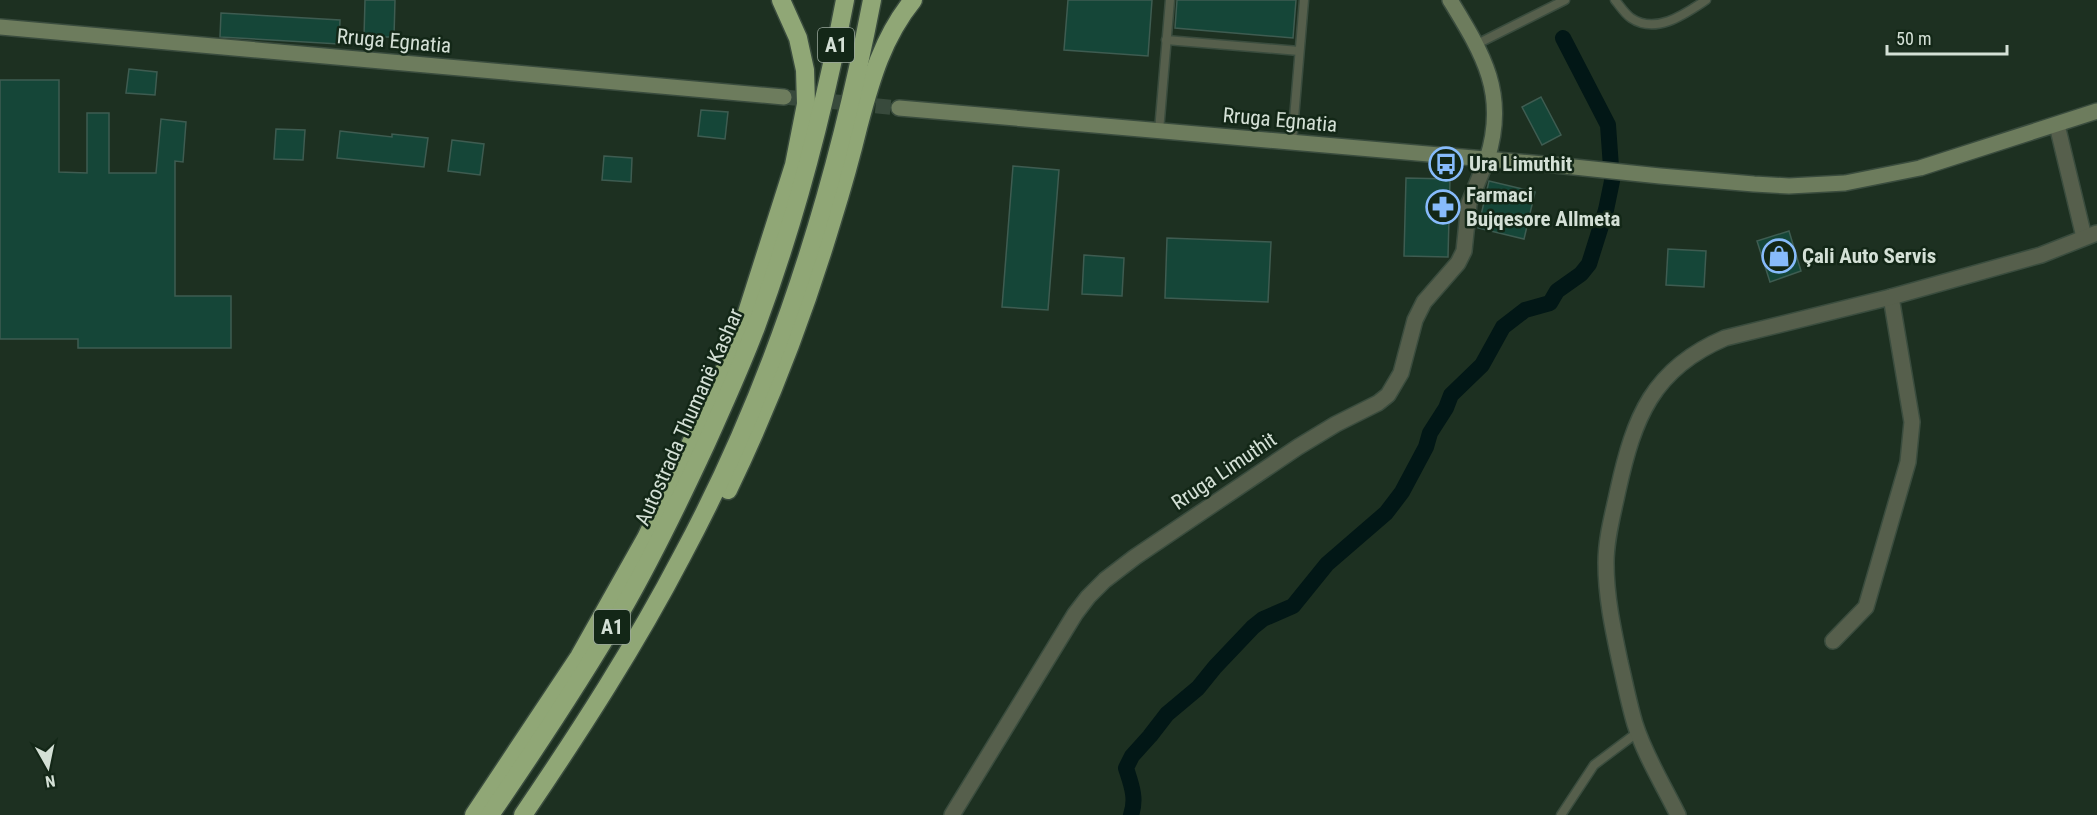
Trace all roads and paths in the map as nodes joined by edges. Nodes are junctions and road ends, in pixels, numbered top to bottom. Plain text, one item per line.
1 (781, 0) edge
2 (845, 0) edge
3 (872, 0) edge
4 (914, 0) edge
5 (1170, 0) edge
6 (1304, 0) edge
7 (1449, 0) edge
8 (1565, 0) edge
9 (1616, 0) edge
10 (1706, 0) edge
11 (0, 27) edge
12 (1166, 40) junction
13 (1477, 44) junction
14 (1299, 51) junction
15 (784, 97) tunnel mouth
16 (899, 108) tunnel mouth
17 (2097, 111) edge
18 (2057, 124) junction
19 (1159, 131) junction
20 (1292, 142) junction
21 (1488, 159) junction
22 (2091, 235) edge
23 (1891, 297) junction
24 (727, 381) junction
25 (769, 382) junction
26 (706, 427) junction
27 (1833, 641) dead end
28 (1638, 732) junction
29 (474, 815) edge
30 (490, 815) edge
31 (524, 815) edge
32 (952, 815) edge
33 (1562, 815) edge
34 (1678, 815) edge

1 - 24 highway
2 - 24 highway, Autostrada Thumanë Kashar / A1
3 - 25 highway, A1
4 - 25 highway
5 - 12 lane
6 - 14 lane
7 - 13 main road
8 - 13 lane
9 - 10 lane
11 - 15 main road, Rruga Egnatia
12 - 14 lane
12 - 19 lane
13 - 21 main road
14 - 20 lane
16 - 19 main road, Rruga Egnatia
17 - 18 main road, Rruga Egnatia
18 - 21 main road, Rruga Egnatia
18 - 22 street
19 - 20 main road, Rruga Egnatia
20 - 21 main road, Rruga Egnatia
21 - 32 street, Rruga Limuthit
22 - 23 street
23 - 27 street
23 - 28 street
24 - 26 highway, Autostrada Thumanë Kashar / A1
25 - 31 highway, A1
26 - 29 highway
26 - 30 highway, Autostrada Thumanë Kashar / A1
28 - 33 lane
28 - 34 street

